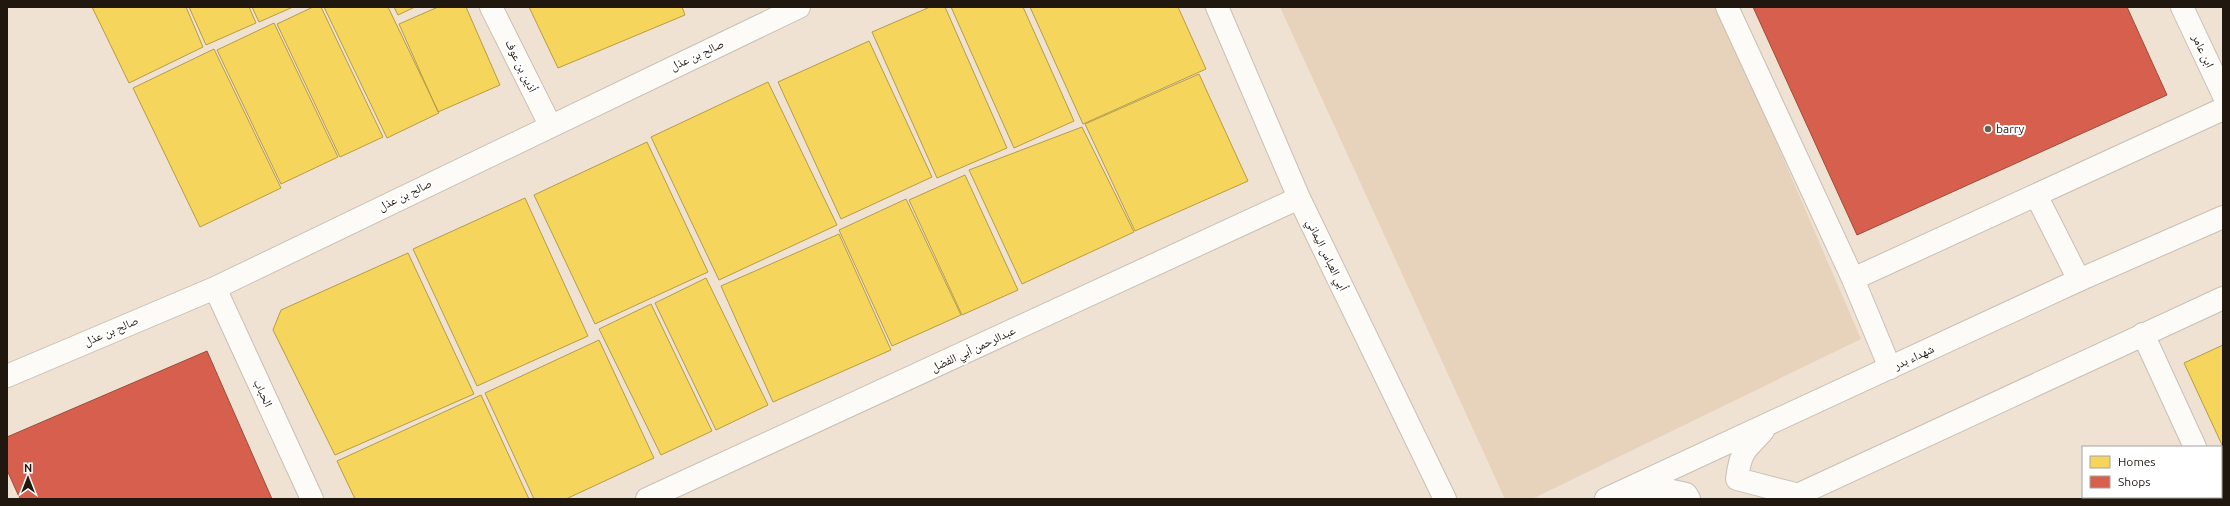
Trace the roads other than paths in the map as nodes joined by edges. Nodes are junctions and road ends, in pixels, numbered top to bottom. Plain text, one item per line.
1 (491, 7) edge
2 (799, 7) edge
3 (1217, 7) edge
4 (1727, 7) edge
5 (2182, 7) edge
6 (2223, 94) edge
7 (2223, 109) edge
8 (550, 125) junction
9 (2036, 196) junction
10 (1299, 198) junction
11 (2223, 217) edge
12 (1853, 279) junction
13 (2079, 280) junction
14 (215, 288) junction
15 (2223, 298) edge
16 (2143, 334) junction
17 (1890, 368) junction
18 (7, 376) edge
19 (1769, 424) junction
20 (2195, 446) edge
21 (1615, 495) edge
22 (1794, 497) edge
23 (312, 499) edge
24 (647, 499) edge
25 (1445, 499) edge
26 (1689, 499) edge

1 - 8 street, أذين بن عوف
2 - 8 street, صالح بن عذل
3 - 10 street, أبي العباس اليماني
4 - 12 street
5 - 6 street, ابن عامر
7 - 9 street
8 - 14 street, صالح بن عذل
9 - 12 street
9 - 13 street
10 - 24 street, عبدالرحمن أبي الفضل
10 - 25 street, أبي العباس اليماني
11 - 13 street, شهداء بدر
12 - 17 street
13 - 17 street, شهداء بدر
14 - 18 street, صالح بن عذل
14 - 23 street, الحباب
15 - 16 street
16 - 20 street
16 - 22 street
17 - 19 street, شهداء بدر
19 - 21 street, شهداء بدر
19 - 22 street
21 - 26 street

